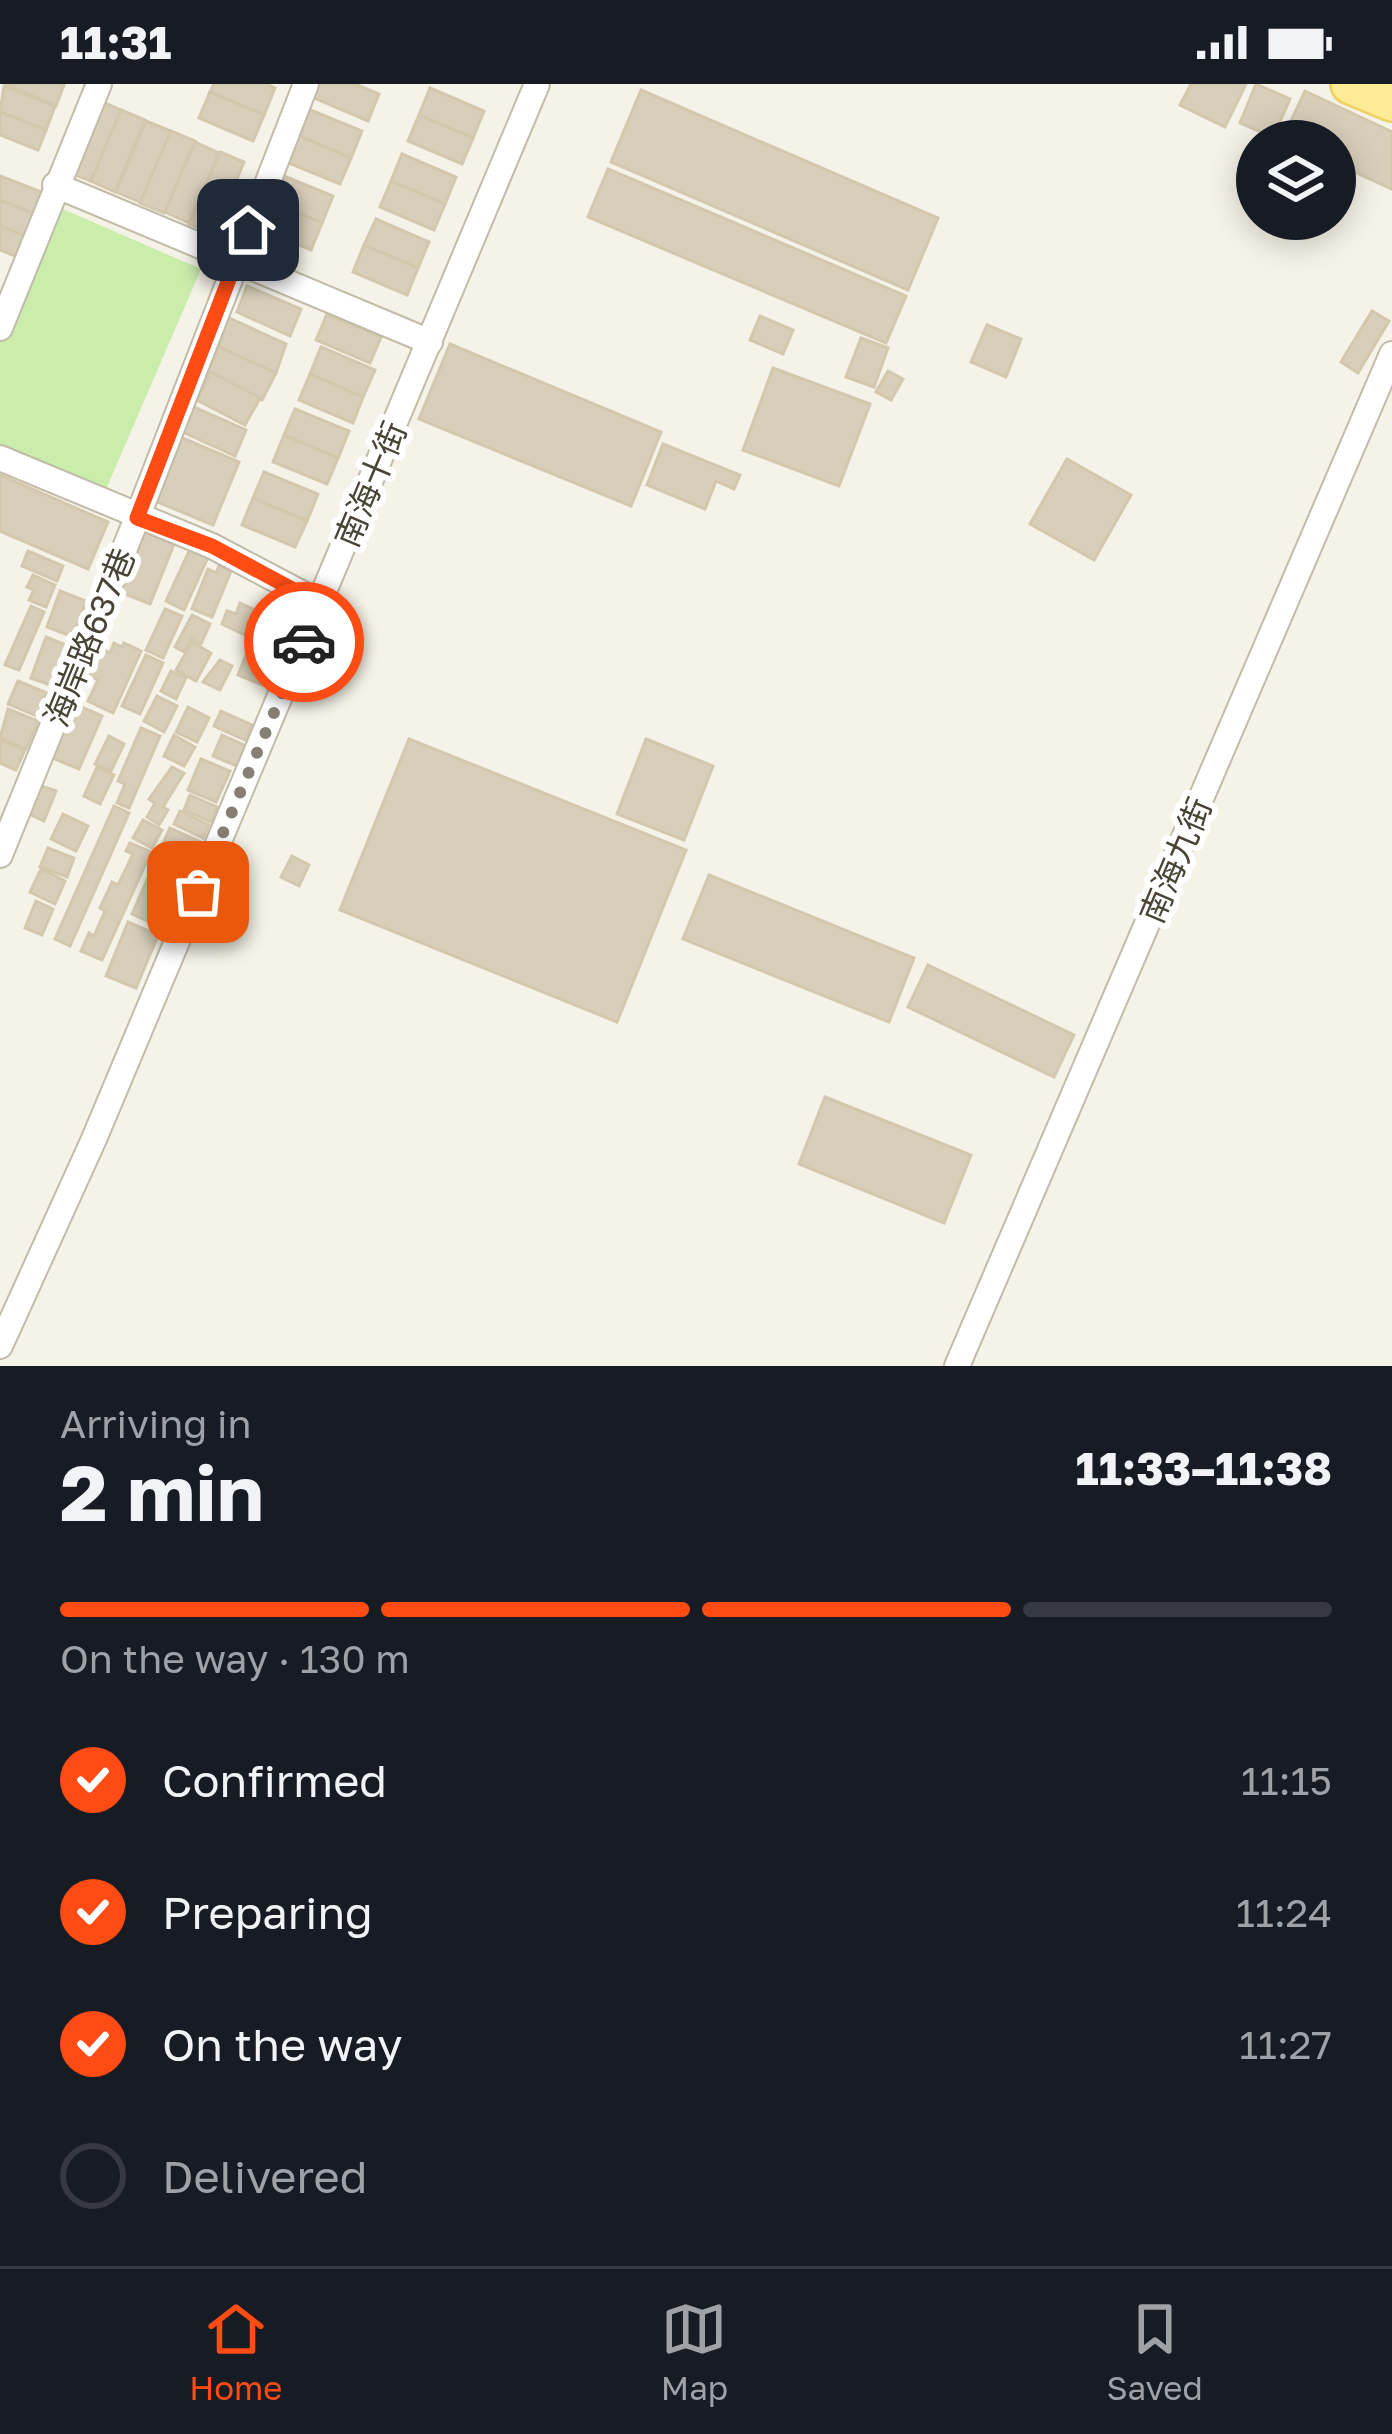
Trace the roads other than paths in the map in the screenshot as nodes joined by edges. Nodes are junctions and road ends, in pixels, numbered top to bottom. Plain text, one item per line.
1 (99, 84) edge
2 (306, 84) edge
3 (537, 84) edge
4 (1351, 84) edge
5 (1392, 101) edge
6 (55, 185) junction
7 (236, 262) junction
8 (0, 328) edge
9 (430, 342) junction
10 (1392, 354) edge
11 (0, 458) edge
12 (137, 518) junction
13 (320, 604) junction
14 (0, 855) edge
15 (0, 1346) edge
16 (957, 1366) edge

1 - 6 street
2 - 7 street, 海岸路637巷
3 - 9 street, 南海十街
4 - 5 main road
6 - 7 street
6 - 8 street
7 - 9 street
7 - 12 street, 海岸路637巷
9 - 13 street, 南海十街
10 - 16 street, 南海九街
11 - 12 street
12 - 13 street
12 - 14 street, 海岸路637巷
13 - 15 street, 南海十街

